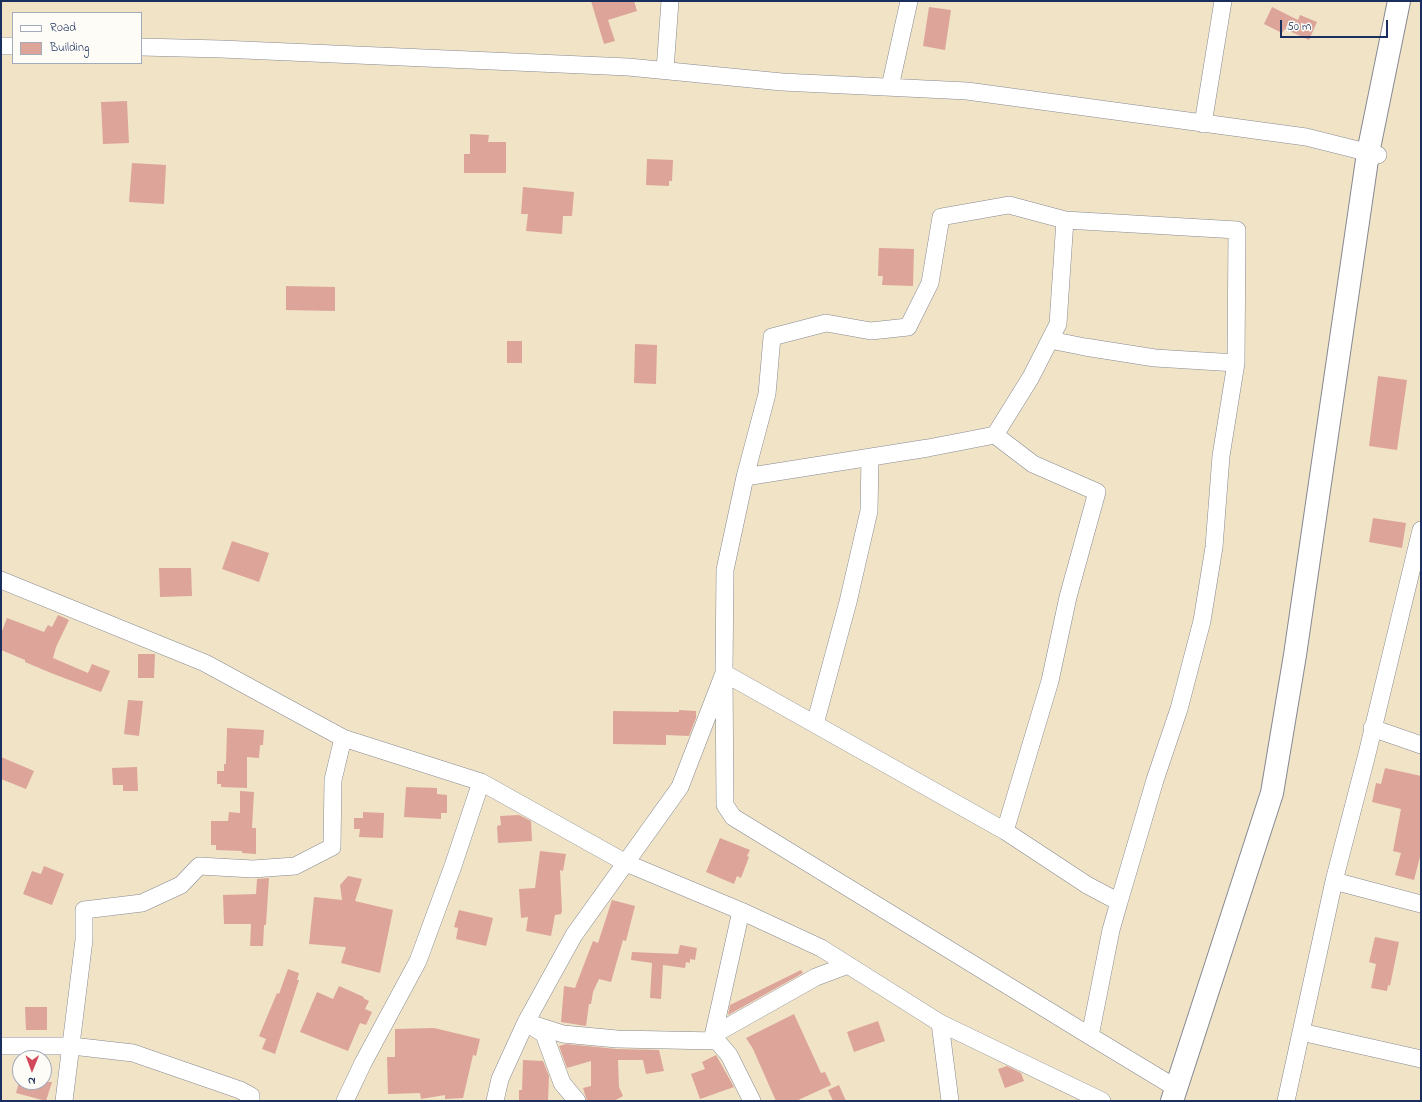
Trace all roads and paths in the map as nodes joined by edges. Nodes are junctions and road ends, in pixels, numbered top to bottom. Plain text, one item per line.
1 (670, 1) edge
2 (909, 1) edge
3 (1223, 1) edge
4 (1399, 1) edge
5 (1409, 1) edge
6 (1, 46) edge
7 (12, 46) edge
8 (142, 48) edge
9 (665, 70) junction
10 (890, 87) junction
11 (1203, 124) junction
12 (1373, 154) junction
13 (1065, 220) junction
14 (1050, 340) junction
15 (1236, 363) junction
16 (995, 435) junction
17 (870, 457) junction
18 (745, 477) junction
19 (1421, 530) edge
20 (1, 580) edge
21 (1413, 597) edge
22 (724, 673) junction
23 (815, 724) junction
24 (1372, 728) junction
25 (343, 738) junction
26 (1421, 745) edge
27 (480, 782) junction
28 (1005, 830) junction
29 (626, 863) junction
30 (1334, 881) junction
31 (1119, 902) junction
32 (1421, 904) edge
33 (741, 911) junction
34 (848, 965) junction
35 (526, 1022) junction
36 (940, 1023) junction
37 (1301, 1032) junction
38 (1090, 1036) junction
39 (712, 1038) junction
40 (1, 1046) edge
41 (72, 1046) junction
42 (1421, 1059) edge
43 (1178, 1097) edge
44 (64, 1101) edge
45 (252, 1101) edge
46 (345, 1101) edge
47 (495, 1101) edge
48 (577, 1101) edge
49 (752, 1101) edge
50 (950, 1101) edge
51 (1102, 1101) edge
52 (1286, 1101) edge

1 - 9 street
2 - 10 street
3 - 11 street
4 - 12 main road
5 - 12 main road
6 - 7 street
8 - 9 street
9 - 10 street
10 - 11 street
11 - 12 street
12 - 43 main road
13 - 14 street
13 - 15 street
13 - 18 street
14 - 15 street
14 - 16 street
15 - 31 street
16 - 17 street
16 - 28 street
17 - 18 street
17 - 23 street
18 - 22 street
19 - 21 street
20 - 25 street
21 - 24 street
22 - 23 street
22 - 29 street
22 - 38 street
23 - 28 street
24 - 26 street
24 - 30 street
25 - 27 street
25 - 41 street
27 - 29 street
27 - 46 street
28 - 31 street
29 - 33 street
29 - 35 street
30 - 32 street
30 - 37 street
31 - 38 street
33 - 34 street
33 - 39 street
34 - 36 street
34 - 39 street
35 - 39 street
35 - 47 street
35 - 48 street
36 - 50 street
36 - 51 street
37 - 42 street
37 - 52 street
38 - 43 street
39 - 49 street
40 - 41 street
41 - 44 street
41 - 45 street

